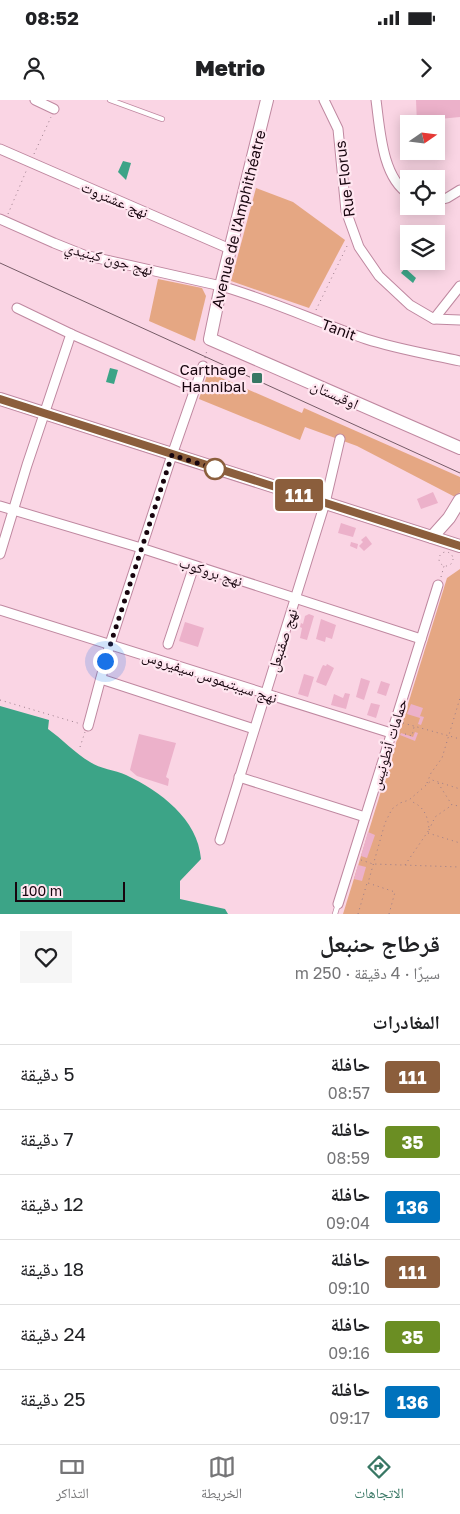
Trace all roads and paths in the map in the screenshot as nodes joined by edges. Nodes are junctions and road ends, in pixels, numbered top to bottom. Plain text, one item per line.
1 (35, 100) edge
2 (110, 100) edge
3 (267, 100) edge
4 (324, 100) edge
5 (376, 100) edge
6 (54, 109) joint
7 (162, 119) dead end
8 (0, 150) edge
9 (30, 163) junction
10 (400, 188) edge
11 (460, 190) edge
12 (445, 198) edge
13 (2, 220) edge
14 (353, 234) junction
15 (230, 249) junction
16 (221, 286) junction
17 (460, 286) edge
18 (18, 308) dead end
19 (434, 318) junction
20 (312, 319) junction
21 (460, 320) edge
22 (71, 334) junction
23 (210, 339) junction
24 (460, 361) edge
25 (203, 366) joint
26 (194, 388) junction
27 (0, 399) edge
28 (45, 414) junction
29 (340, 440) dead end
30 (460, 448) edge
31 (172, 455) junction
32 (460, 500) edge
33 (325, 503) junction
34 (0, 506) edge
35 (13, 510) junction
36 (432, 537) junction
37 (460, 546) edge
38 (141, 548) junction
39 (0, 554) edge
40 (444, 565) junction
41 (194, 566) junction
42 (438, 585) joint
43 (295, 599) junction
44 (0, 610) edge
45 (421, 639) junction
46 (110, 644) junction
47 (168, 644) dead end
48 (100, 679) junction
49 (264, 693) junction
50 (460, 698) edge
51 (0, 700) edge
52 (403, 723) dead end
53 (88, 726) joint
54 (414, 726) junction
55 (254, 729) junction
56 (391, 734) junction
57 (405, 734) dead end
58 (449, 735) junction
59 (460, 739) edge
60 (82, 740) dead end
61 (80, 747) dead end
62 (239, 777) junction
63 (438, 782) junction
64 (427, 785) junction
65 (460, 789) edge
66 (409, 800) junction
67 (452, 805) junction
68 (460, 806) edge
69 (365, 817) junction
70 (429, 830) junction
71 (428, 833) junction
72 (220, 840) dead end
73 (460, 843) edge
74 (360, 860) dead end
75 (373, 864) junction
76 (405, 865) junction
77 (460, 867) edge
78 (368, 883) junction
79 (338, 904) joint
80 (335, 914) edge
81 (358, 914) edge
82 (389, 914) edge

1 - 6 street
2 - 7 lane
3 - 15 main road, Avenue de l'Amphithéatre
4 - 14 street, Rue Florus
5 - 10 street
6 - 9 path
8 - 9 street, نهج عشتروت
9 - 13 path
9 - 15 street, نهج عشتروت
11 - 12 street
13 - 16 street, نهج جون كينيدي
14 - 19 street, Rue Florus
14 - 20 path
15 - 16 main road, Avenue de l'Amphithéatre
16 - 20 street, Tanit
16 - 23 main road, Avenue de l'Amphithéatre
17 - 19 street
18 - 22 street
19 - 21 street, Rue Florus
20 - 24 street, Tanit
22 - 26 street
22 - 28 street
23 - 25 path
23 - 30 main road, اوقيستان
25 - 26 street
26 - 31 street
27 - 28 main road
28 - 31 main road
28 - 35 street
29 - 33 street, نهج صفنبعل
31 - 33 main road
31 - 38 street
32 - 36 main road
33 - 36 main road
33 - 43 street, نهج صفنبعل
34 - 35 street, نهج بروكوب
35 - 38 street, نهج بروكوب
35 - 39 street
36 - 37 main road
38 - 41 street, نهج بروكوب
38 - 46 street
40 - 40 path
40 - 42 path
41 - 43 street, نهج بروكوب
41 - 47 street
42 - 45 street, حمامات أنطونيس
43 - 45 street, نهج بروكوب
43 - 49 street, نهج صفنبعل
44 - 46 street, نهج سيبتيموس سيفيروس
45 - 56 street, حمامات أنطونيس
46 - 48 street
46 - 49 street, نهج سيبتيموس سيفيروس
48 - 53 street
48 - 55 street
49 - 55 street, نهج صفنبعل
49 - 56 street, نهج سيبتيموس سيفيروس
50 - 58 path
51 - 53 path
52 - 54 path
54 - 57 path
54 - 58 path
55 - 62 street, نهج صفنبعل
56 - 69 street, حمامات أنطونيس
58 - 59 path
58 - 64 path
60 - 61 path
62 - 69 street
62 - 72 street, نهج صفنبعل
63 - 64 path
63 - 65 path
63 - 67 path
64 - 66 path
66 - 70 path
66 - 75 path
67 - 68 path
67 - 70 path
69 - 79 street, حمامات أنطونيس
70 - 71 path
71 - 73 path
71 - 76 path
74 - 75 path
75 - 76 path
75 - 78 path
76 - 77 path
78 - 81 path
78 - 82 path
79 - 80 lane

